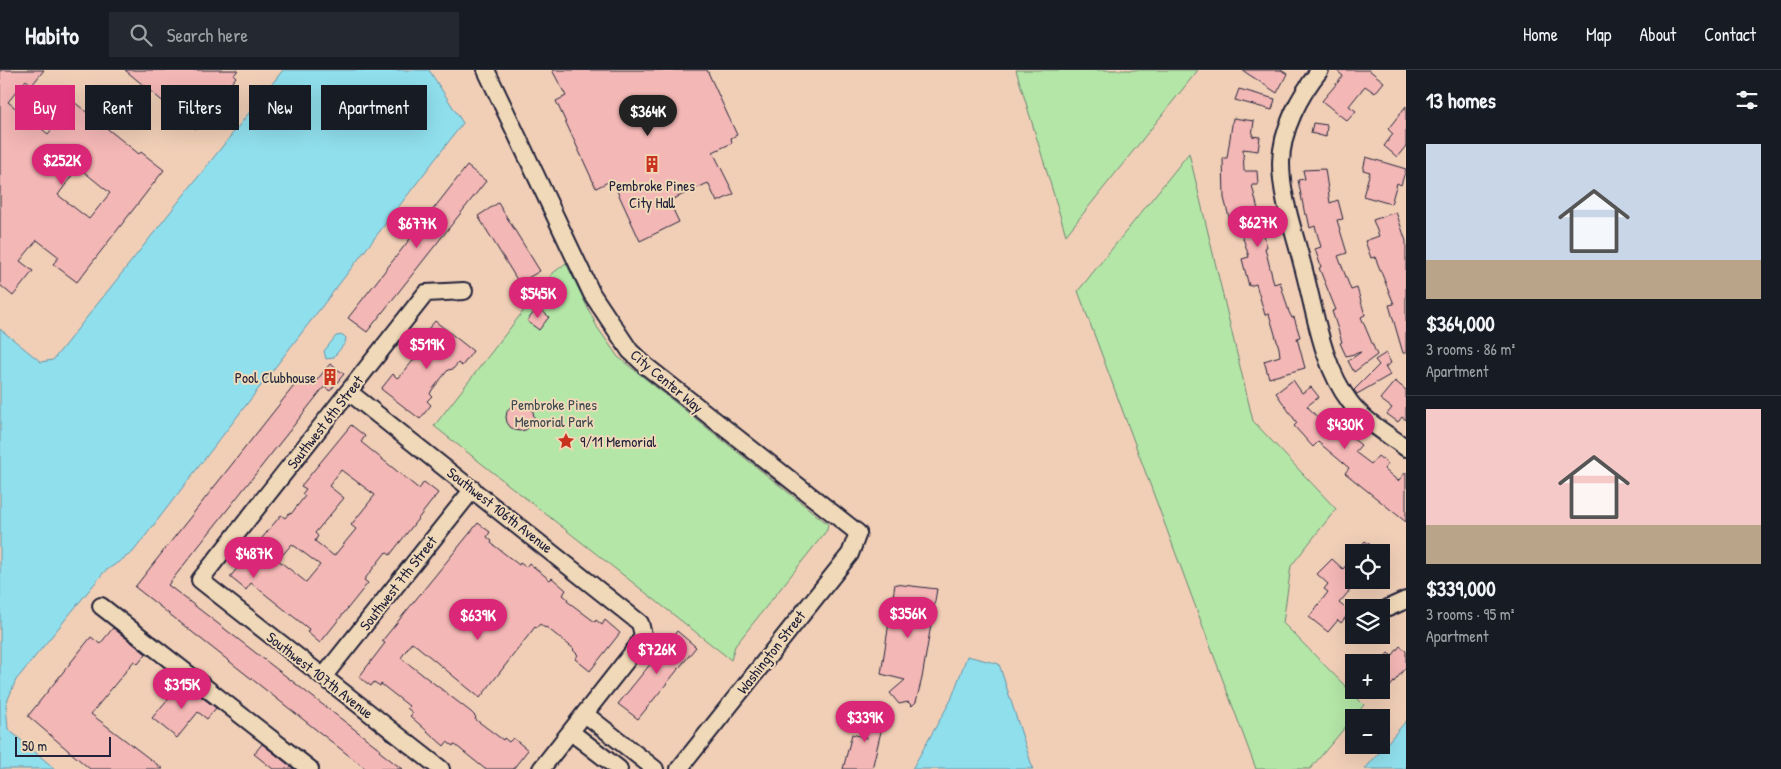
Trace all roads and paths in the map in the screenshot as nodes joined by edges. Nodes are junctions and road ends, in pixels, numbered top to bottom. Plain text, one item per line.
1 (486, 70) edge
2 (1320, 70) edge
3 (464, 291) dead end
4 (348, 392) junction
5 (1406, 448) edge
6 (473, 489) junction
7 (858, 533) joint
8 (200, 580) joint
9 (1406, 600) edge
10 (101, 606) dead end
11 (1390, 607) edge
12 (324, 677) junction
13 (585, 714) junction
14 (571, 732) junction
15 (618, 739) junction
16 (603, 756) junction
17 (310, 769) edge
18 (441, 769) edge
19 (541, 769) edge
20 (619, 769) edge
21 (655, 769) edge
22 (679, 769) edge

1 - 7 street, City Center Way
2 - 5 street
3 - 4 street, Southwest 6th Street
4 - 6 street, Southwest 106th Avenue
4 - 8 street, Southwest 6th Street
6 - 12 street, Southwest 7th Street
6 - 13 street, Southwest 106th Avenue
7 - 22 street, Washington Street
8 - 12 street, Southwest 107th Avenue
9 - 11 street
10 - 17 street
12 - 18 street, Southwest 107th Avenue
13 - 14 street
13 - 15 street
14 - 16 street
14 - 19 street
15 - 16 street
15 - 21 street
16 - 20 street

